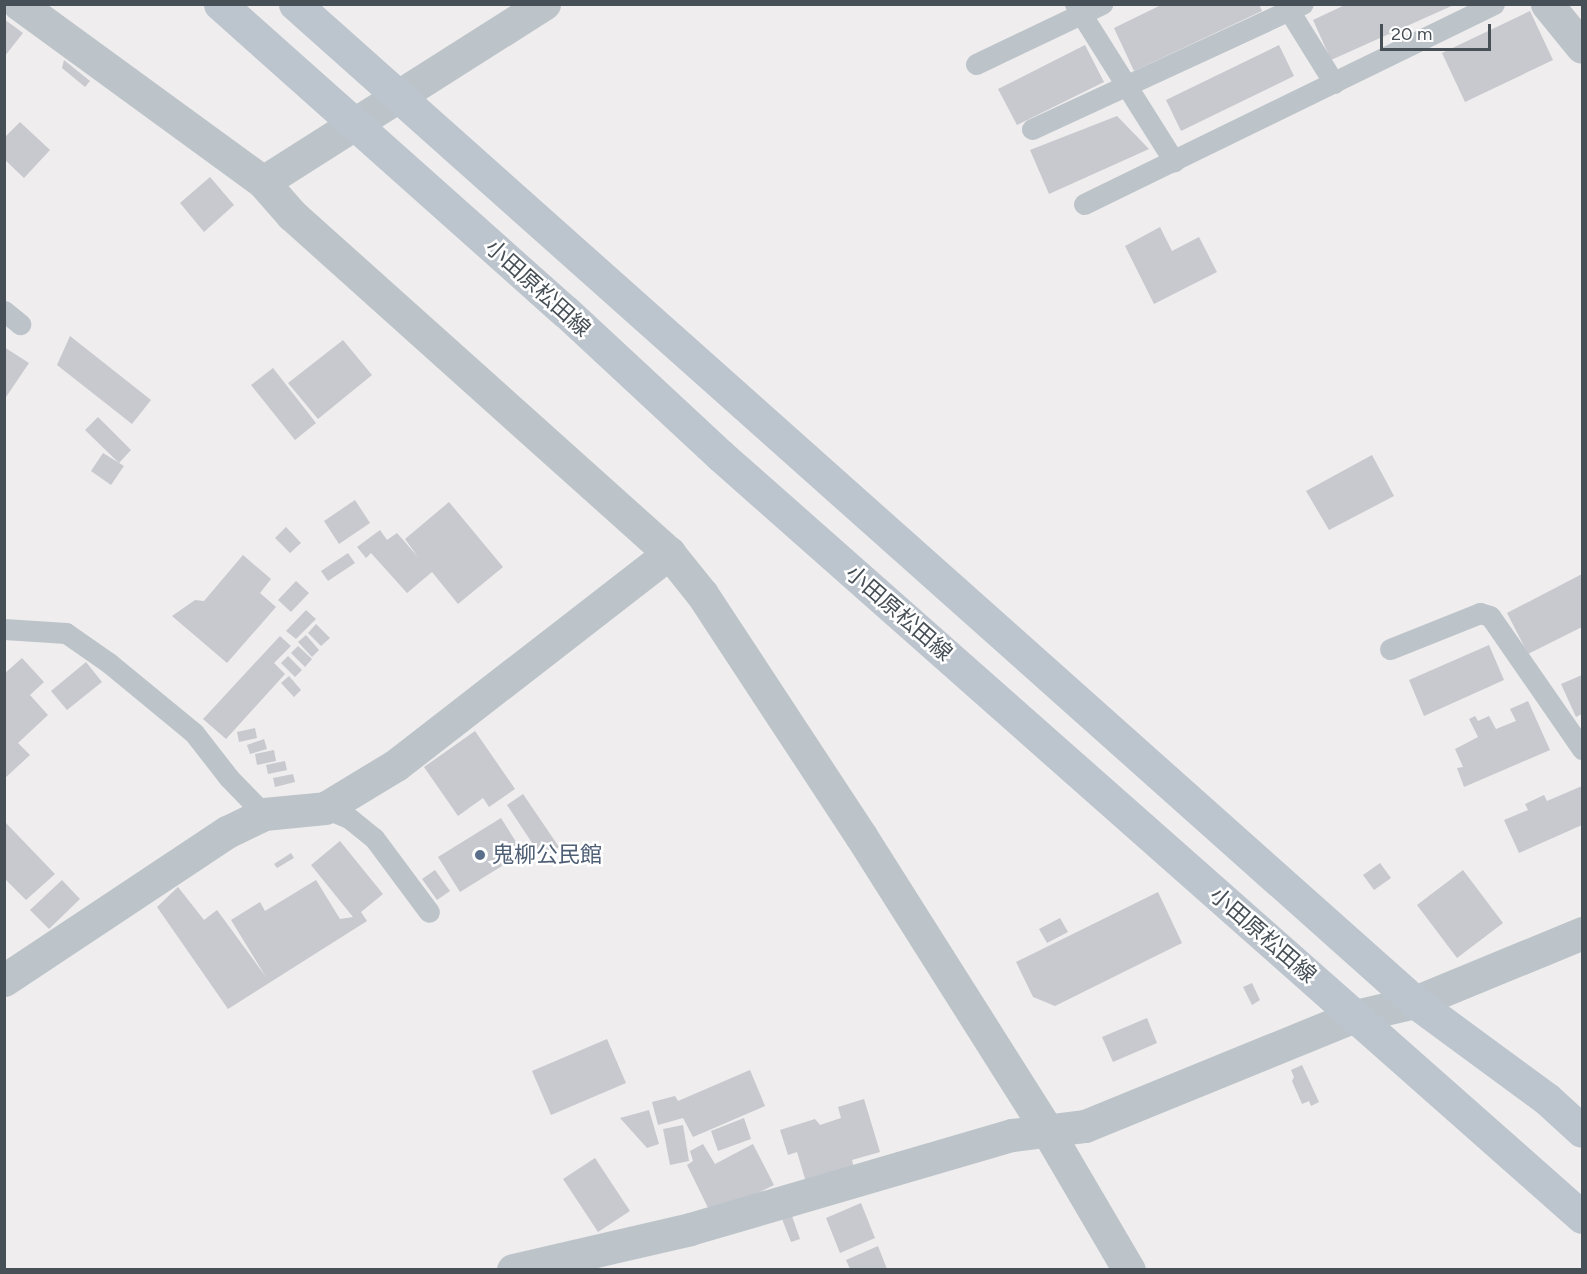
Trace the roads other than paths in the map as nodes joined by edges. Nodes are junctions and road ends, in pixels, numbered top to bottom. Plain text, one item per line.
1 (19, 4) edge
2 (220, 4) edge
3 (295, 4) edge
4 (544, 4) edge
5 (1102, 4) edge
6 (1494, 4) edge
7 (1547, 4) edge
8 (1292, 7) edge
9 (1078, 9) edge
10 (1582, 47) edge
11 (976, 64) dead end
12 (1334, 83) junction
13 (1128, 85) junction
14 (398, 97) junction
15 (351, 123) junction
16 (1032, 129) dead end
17 (1174, 161) junction
18 (263, 182) junction
19 (1084, 204) dead end
20 (669, 553) junction
21 (4, 629) edge
22 (1390, 649) dead end
23 (1582, 749) edge
24 (325, 808) junction
25 (264, 814) junction
26 (429, 912) dead end
27 (1582, 933) edge
28 (4, 980) edge
29 (1415, 1002) junction
30 (1355, 1016) junction
31 (1582, 1131) edge
32 (1048, 1132) junction
33 (1582, 1217) edge
34 (513, 1269) edge
35 (1129, 1269) edge

1 - 18 street
2 - 15 main road, 小田原松田線
3 - 14 main road
4 - 14 street
5 - 9 lane
6 - 12 lane
7 - 10 street
8 - 12 lane
8 - 13 lane
9 - 11 lane
9 - 13 lane
12 - 17 lane
13 - 16 lane
13 - 17 lane
14 - 15 street
14 - 29 main road
15 - 18 street
15 - 30 main road, 小田原松田線
17 - 19 lane
18 - 20 street
20 - 24 street
20 - 32 street
21 - 25 lane
22 - 23 lane
24 - 25 street
24 - 26 lane
25 - 28 street
27 - 29 street
29 - 30 street
29 - 31 main road
30 - 32 street
30 - 33 main road, 小田原松田線
32 - 34 street
32 - 35 street

